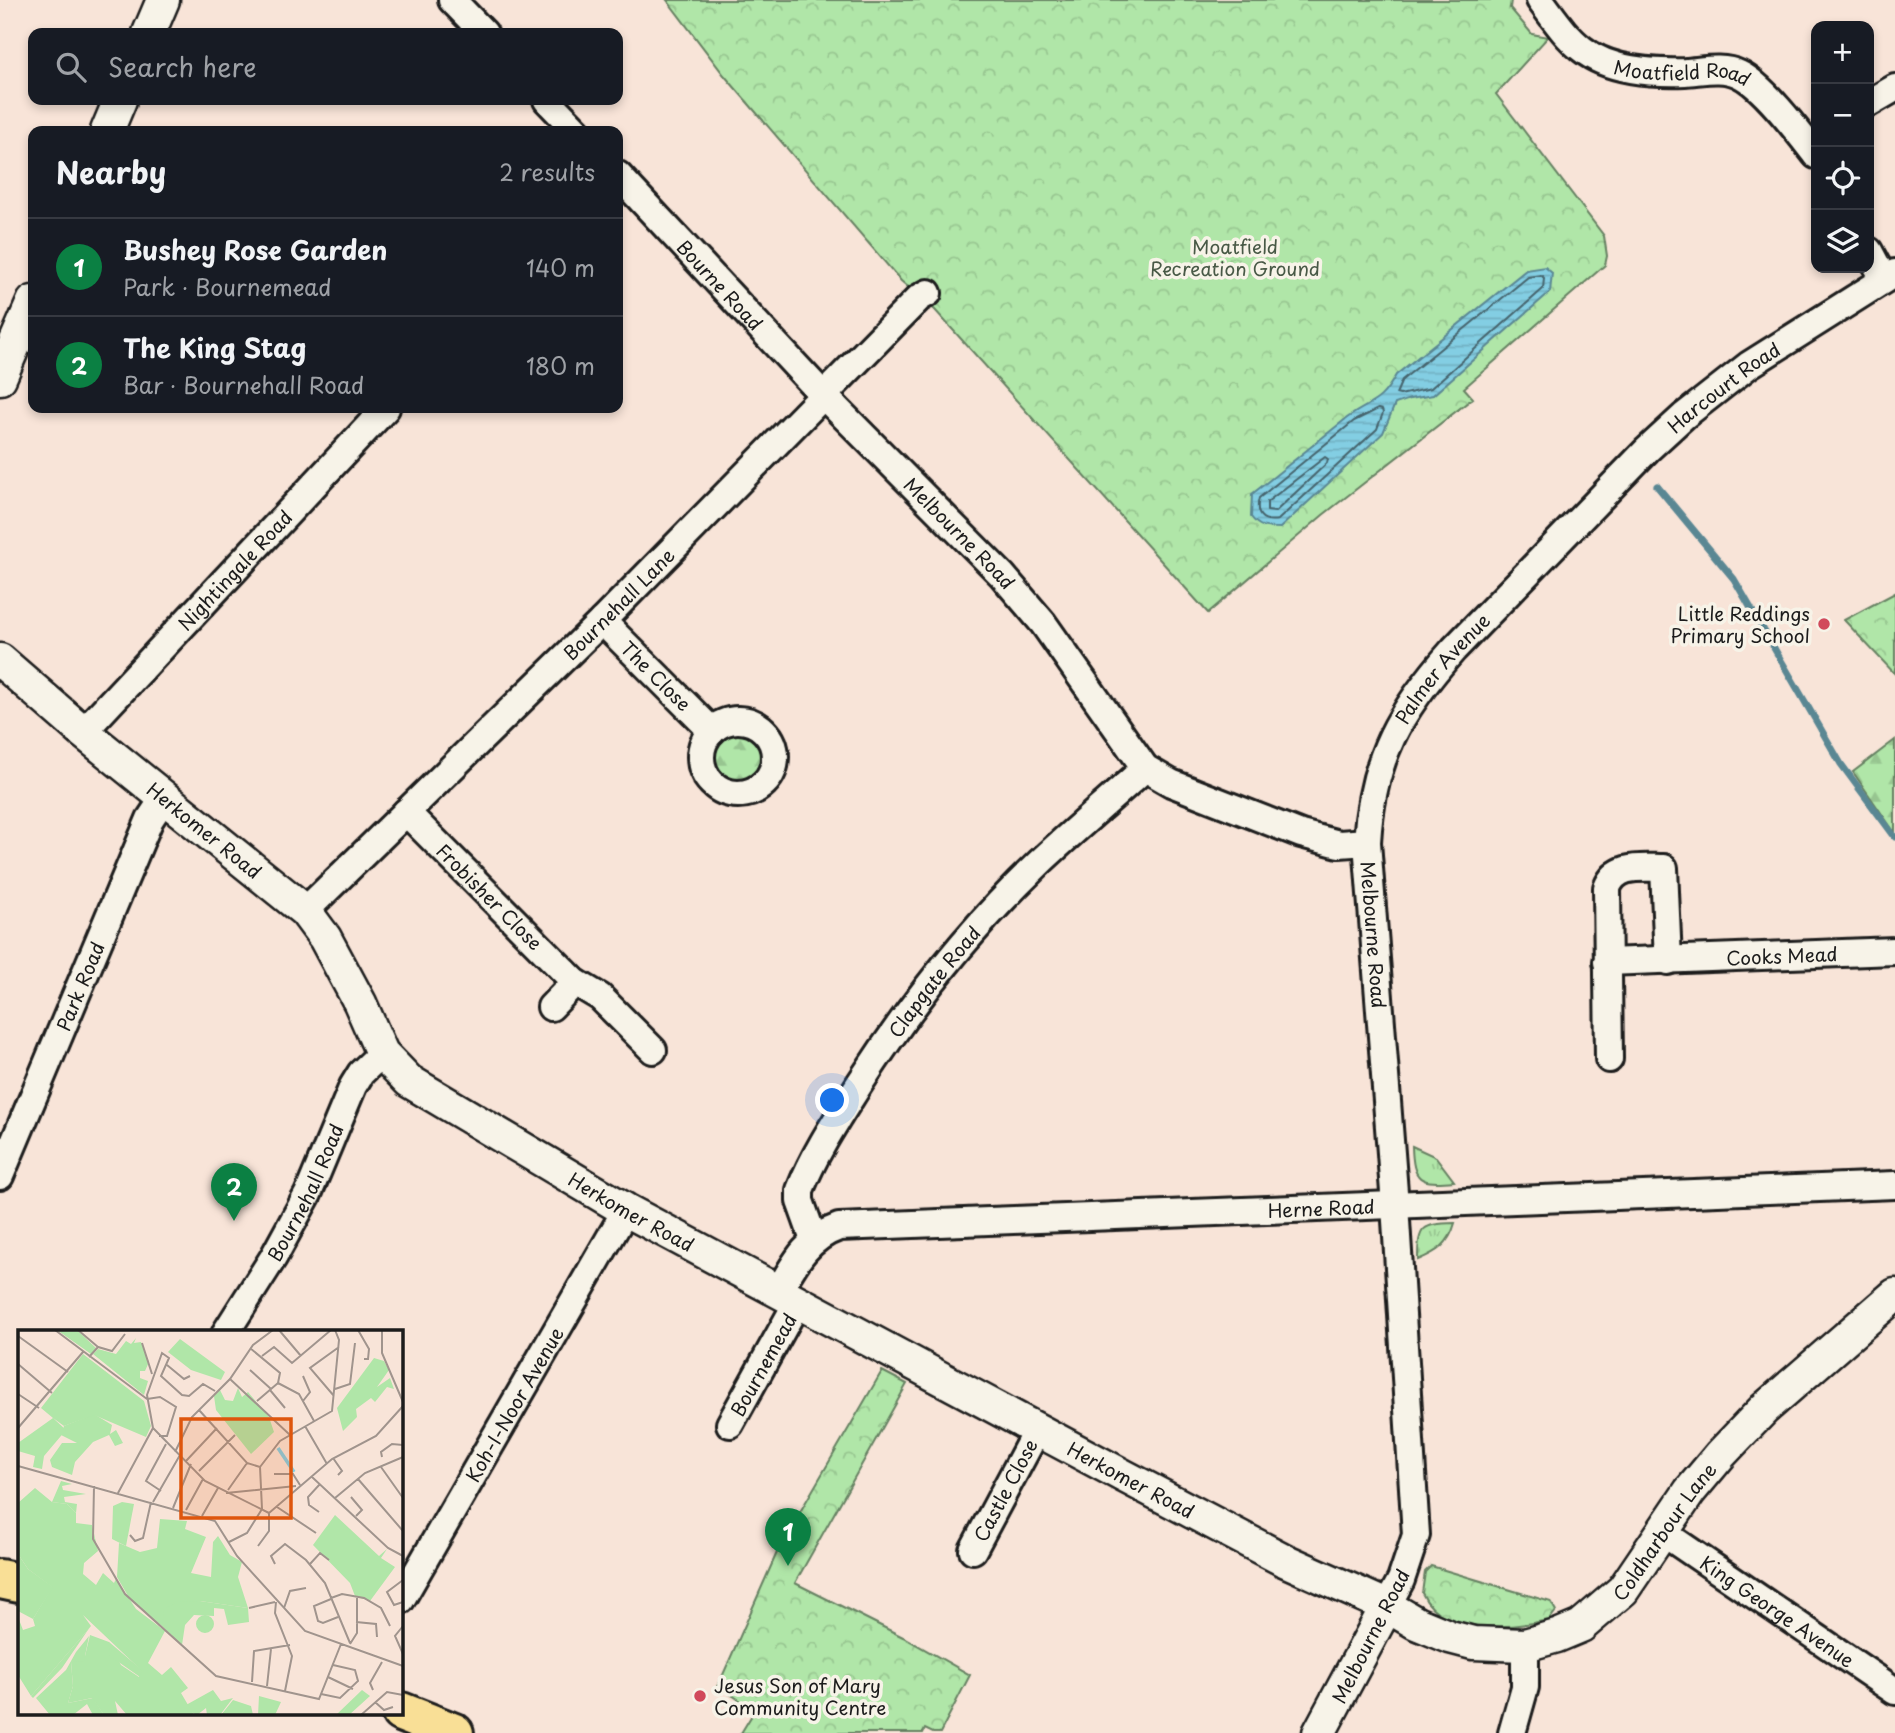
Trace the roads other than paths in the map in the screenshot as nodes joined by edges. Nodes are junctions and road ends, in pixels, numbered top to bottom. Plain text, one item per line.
1 (163, 0) edge
2 (452, 0) edge
3 (1539, 0) edge
4 (151, 28) edge
5 (479, 28) edge
6 (1895, 88) edge
7 (1874, 100) edge
8 (118, 105) edge
9 (552, 105) edge
10 (109, 126) edge
11 (572, 126) edge
12 (1811, 142) edge
13 (623, 179) edge
14 (1874, 257) edge
15 (1890, 276) edge
16 (928, 293) dead end
17 (28, 314) edge
18 (0, 378) edge
19 (824, 396) junction
20 (381, 413) edge
21 (1573, 526) joint
22 (602, 621) junction
23 (0, 660) edge
24 (712, 731) dead end
25 (83, 732) junction
26 (1145, 768) junction
27 (164, 798) junction
28 (406, 812) junction
29 (1367, 842) junction
30 (305, 911) junction
31 (1895, 951) edge
32 (1668, 961) junction
33 (1608, 962) junction
34 (575, 982) junction
35 (551, 1007) dead end
36 (653, 1050) dead end
37 (382, 1053) junction
38 (1609, 1059) dead end
39 (0, 1176) edge
40 (1895, 1185) edge
41 (1395, 1205) junction
42 (626, 1210) junction
43 (814, 1240) junction
44 (1895, 1295) edge
45 (788, 1297) junction
46 (227, 1330) edge
47 (730, 1424) dead end
48 (1037, 1430) junction
49 (1662, 1532) junction
50 (973, 1550) dead end
51 (0, 1580) edge
52 (18, 1583) edge
53 (402, 1598) edge
54 (1387, 1606) junction
55 (1525, 1645) junction
56 (1895, 1690) edge
57 (402, 1712) edge
58 (454, 1733) edge
59 (1319, 1733) edge
60 (1512, 1733) edge

1 - 4 street
2 - 5 street
3 - 12 street, Moatfield Road
6 - 7 street
8 - 10 street
9 - 11 street
13 - 19 street, Bourne Road
14 - 15 street
15 - 21 street, Harcourt Road
16 - 19 street, Bournehall Lane
17 - 18 street
19 - 22 street, Bournehall Lane
19 - 26 street, Melbourne Road
20 - 25 street, Nightingale Road
21 - 29 street, Palmer Avenue
22 - 24 street, The Close
22 - 28 street, Bournehall Lane
23 - 25 street, Herkomer Road
25 - 27 street, Herkomer Road
26 - 29 street, Melbourne Road
26 - 43 street, Clapgate Road
27 - 30 street, Herkomer Road
27 - 39 street, Park Road
28 - 30 street, Bournehall Lane
28 - 34 street, Frobisher Close
29 - 41 street, Melbourne Road
30 - 37 street, Herkomer Road
31 - 32 street, Cooks Mead
32 - 33 street, Cooks Mead
32 - 33 street
33 - 38 street
34 - 35 street
34 - 36 street, Frobisher Close
37 - 42 street, Herkomer Road
37 - 46 street, Bournehall Road
40 - 41 street, Herne Road
41 - 43 street, Herne Road
41 - 54 street, Melbourne Road
42 - 45 street, Herkomer Road
42 - 53 street, Koh-I-Noor Avenue
43 - 45 street, Herne Road
44 - 49 street, Coldharbour Lane
45 - 47 street, Bournemead
45 - 48 street, Herkomer Road
48 - 50 street, Castle Close
48 - 54 street, Herkomer Road
49 - 55 street, Coldharbour Lane
49 - 56 street, King George Avenue
51 - 52 main road
54 - 55 street, Coldharbour Lane
54 - 59 street, Melbourne Road
55 - 60 street
57 - 58 main road

